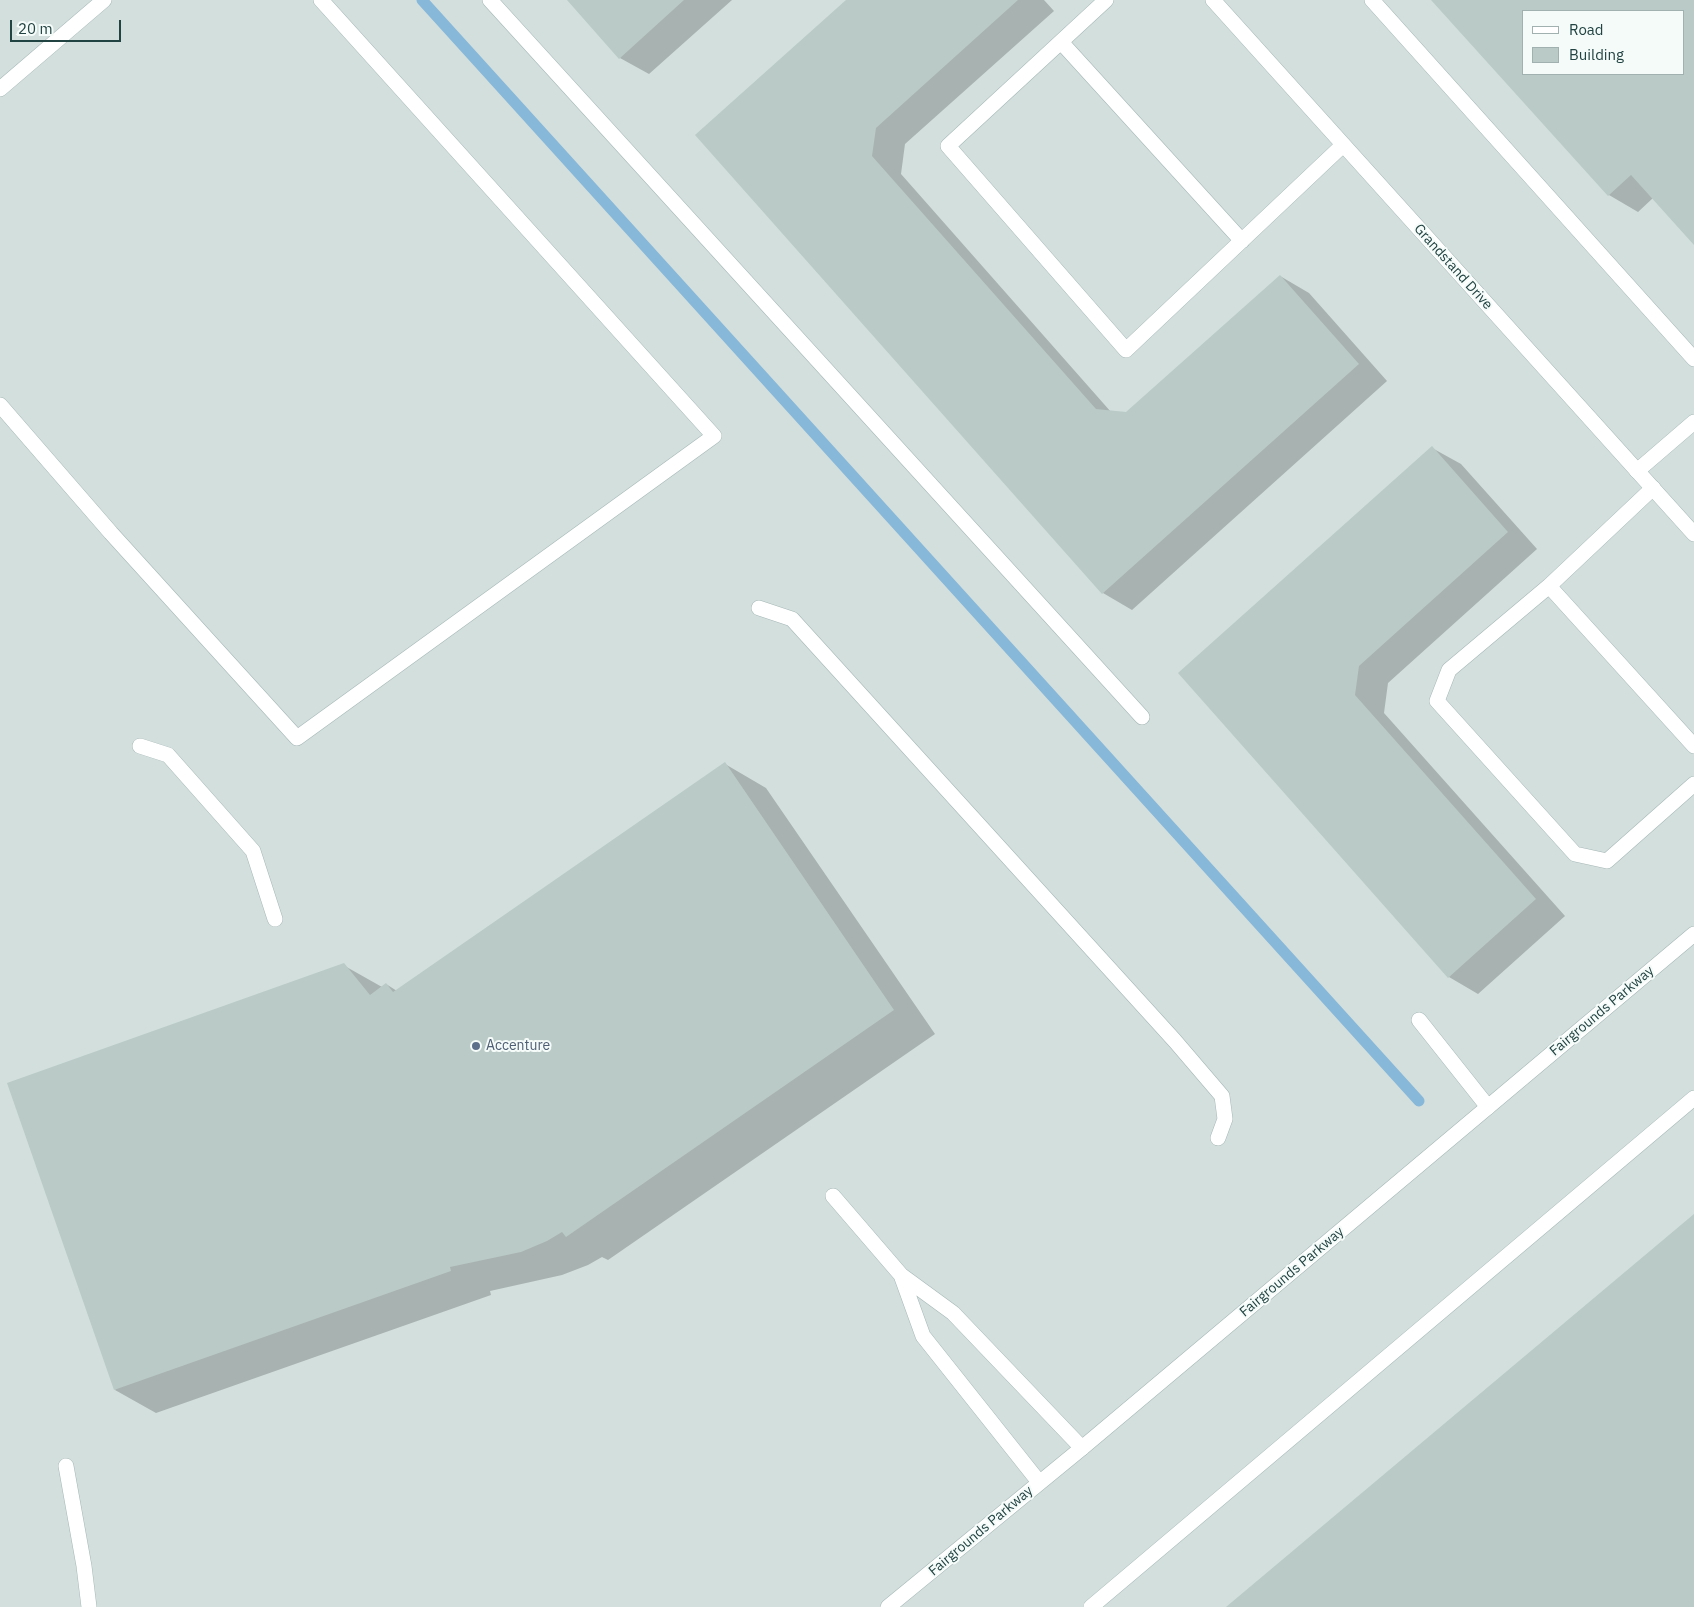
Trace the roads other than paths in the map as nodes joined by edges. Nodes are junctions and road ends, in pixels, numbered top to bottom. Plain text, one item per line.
1 (104, 0) edge
2 (321, 0) edge
3 (490, 0) edge
4 (1106, 0) edge
5 (1213, 0) edge
6 (1372, 0) edge
7 (1061, 42) junction
8 (0, 89) edge
9 (1344, 145) junction
10 (1242, 241) junction
11 (1694, 359) edge
12 (0, 405) edge
13 (1694, 422) edge
14 (1637, 471) junction
15 (1652, 488) junction
16 (1694, 534) edge
17 (1549, 586) junction
18 (759, 608) dead end
19 (1142, 717) dead end
20 (140, 746) dead end
21 (1694, 746) edge
22 (1694, 784) edge
23 (275, 919) dead end
24 (1694, 934) edge
25 (1418, 1020) dead end
26 (1694, 1098) edge
27 (1488, 1107) junction
28 (1218, 1138) dead end
29 (833, 1196) dead end
30 (902, 1275) junction
31 (1082, 1448) junction
32 (66, 1466) dead end
33 (1039, 1482) junction
34 (89, 1607) edge
35 (888, 1607) edge
36 (1091, 1607) edge

1 - 8 street
2 - 12 street
3 - 19 street
4 - 7 street
5 - 9 street, Grandstand Drive
6 - 11 street
7 - 10 street
7 - 10 street
9 - 10 street
9 - 14 street, Grandstand Drive
13 - 14 street
14 - 15 street, Grandstand Drive
15 - 16 street, Grandstand Drive
15 - 17 street
17 - 21 street
17 - 22 street
18 - 28 street
20 - 23 street
24 - 27 street, Fairgrounds Parkway
25 - 27 street
26 - 36 street
27 - 31 street, Fairgrounds Parkway
29 - 30 street
30 - 31 street
30 - 33 street
31 - 33 street, Fairgrounds Parkway
32 - 34 street
33 - 35 street, Fairgrounds Parkway

